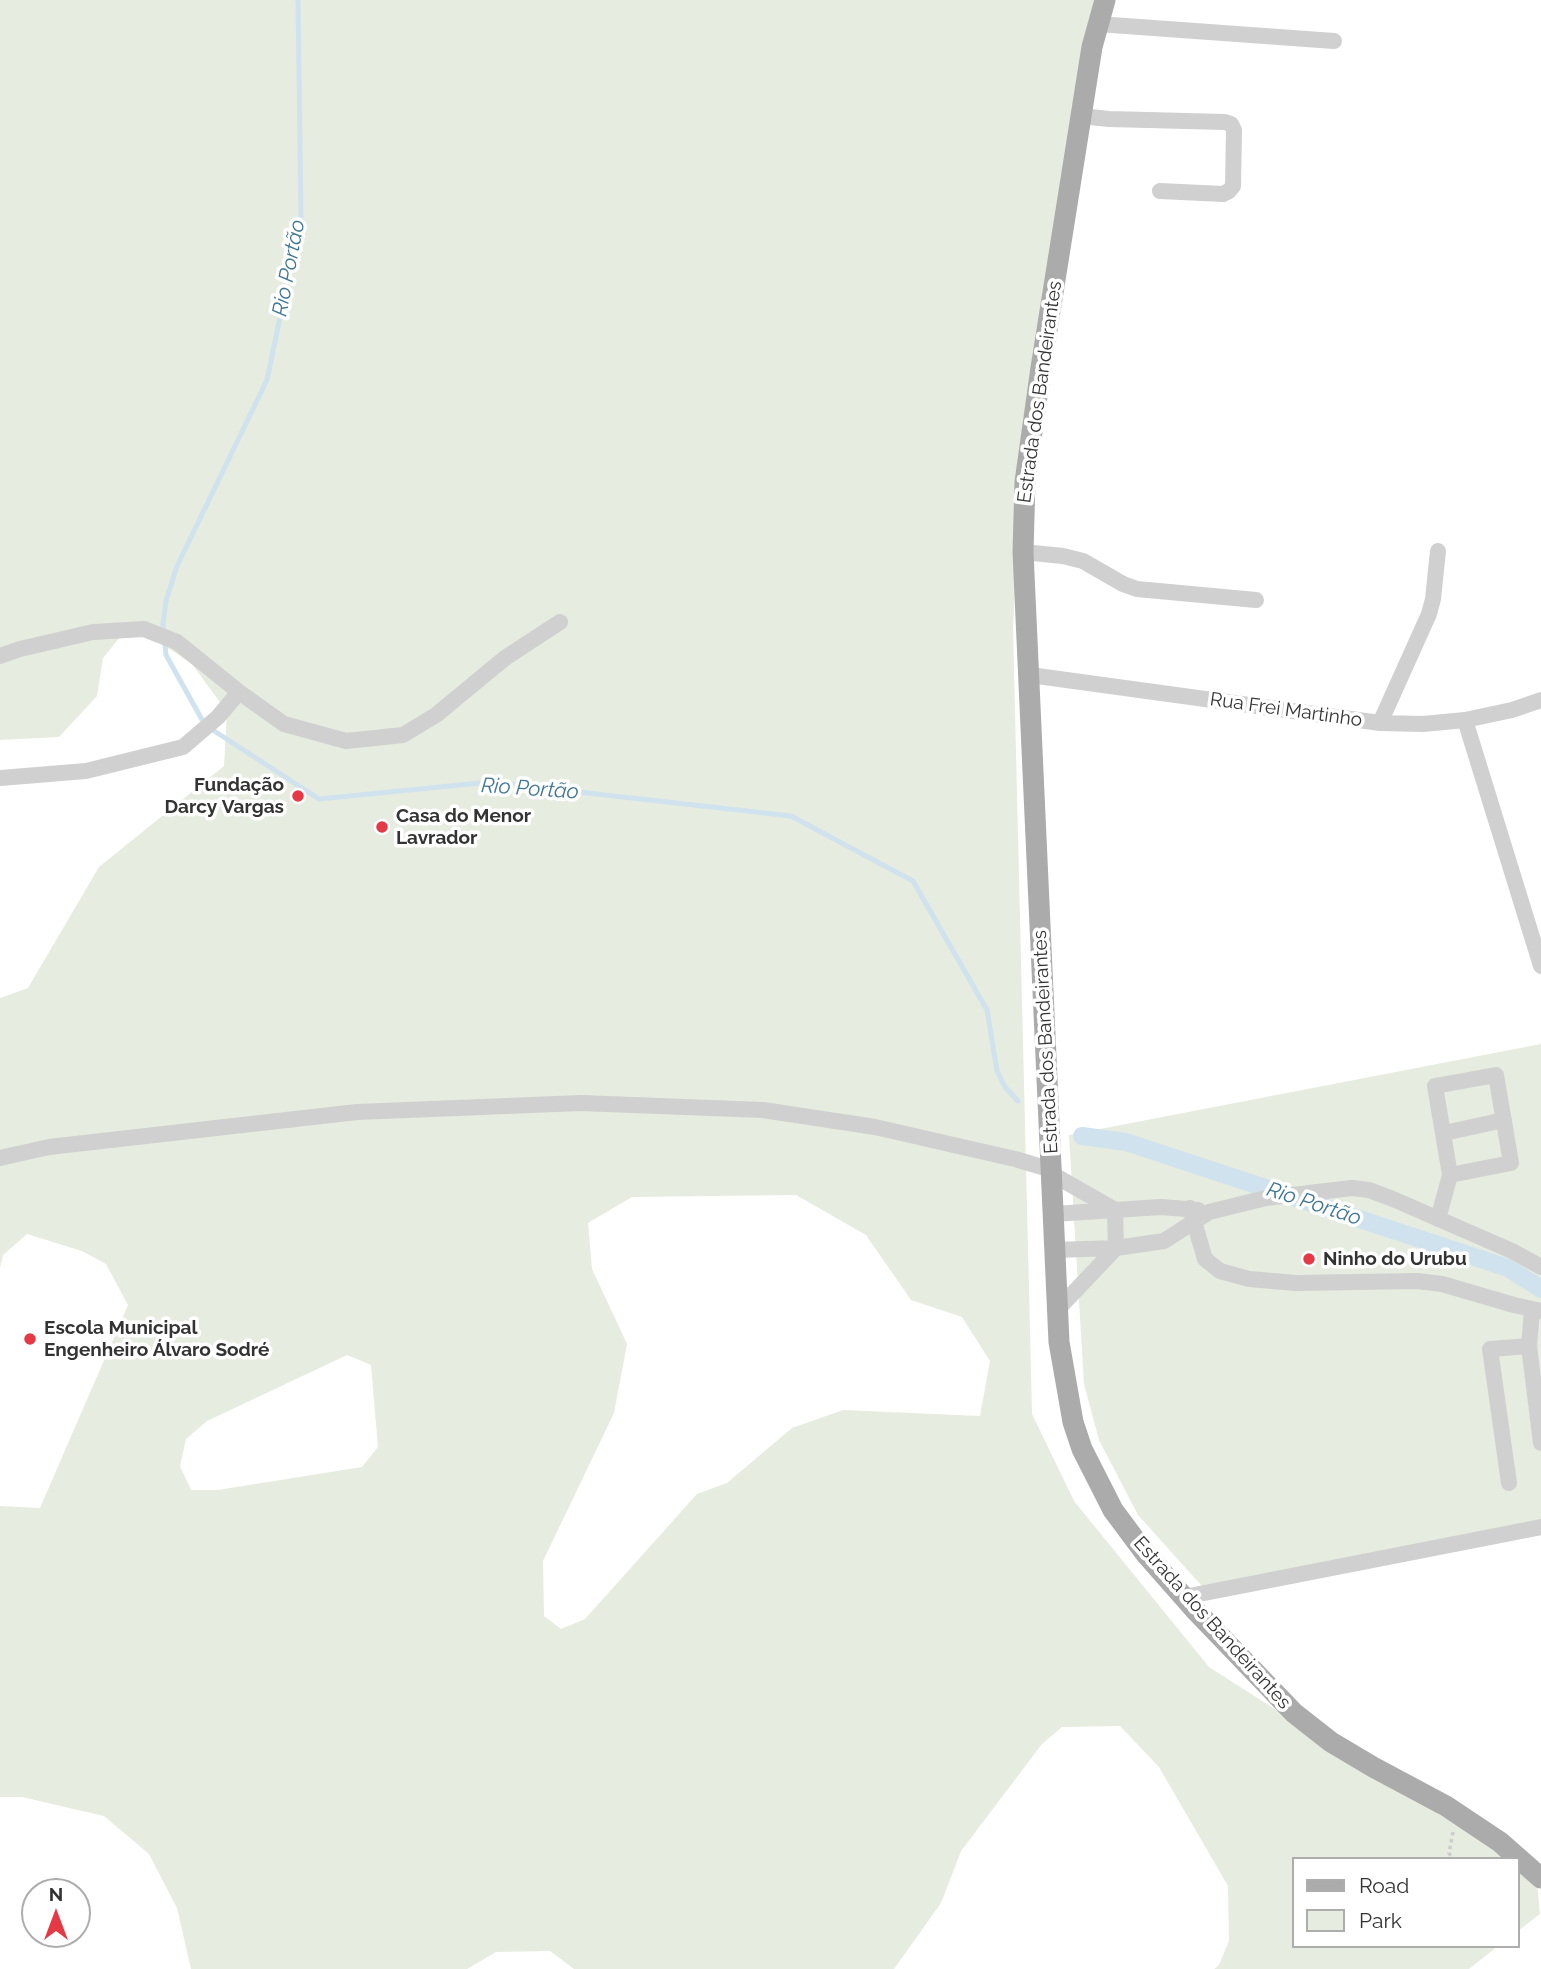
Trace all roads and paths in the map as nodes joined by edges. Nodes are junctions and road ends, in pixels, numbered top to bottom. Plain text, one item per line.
1 (1105, 0) edge
2 (1098, 24) junction
3 (1334, 41) dead end
4 (1081, 116) junction
5 (1160, 191) dead end
6 (1438, 551) dead end
7 (1023, 552) junction
8 (1256, 600) dead end
9 (560, 622) dead end
10 (0, 656) edge
11 (1030, 675) junction
12 (239, 692) junction
13 (1541, 700) edge
14 (1465, 720) junction
15 (1380, 723) junction
16 (0, 778) edge
17 (1541, 966) edge
18 (1504, 1120) junction
19 (1444, 1133) junction
20 (0, 1158) edge
21 (1052, 1172) junction
22 (1450, 1175) junction
23 (1115, 1210) junction
24 (1054, 1214) junction
25 (1191, 1216) junction
26 (1438, 1219) junction
27 (1116, 1248) junction
28 (1055, 1250) junction
29 (1541, 1267) edge
30 (1058, 1309) junction
31 (1537, 1310) edge
32 (1529, 1346) junction
33 (1541, 1443) edge
34 (1509, 1483) dead end
35 (1541, 1527) edge
36 (1184, 1597) junction
37 (1457, 1813) junction
38 (1452, 1857) edge
39 (1519, 1857) edge
40 (1520, 1858) edge
41 (1539, 1873) edge

1 - 2 main road, Estrada dos Bandeirantes
2 - 3 street
2 - 4 main road, Estrada dos Bandeirantes
4 - 5 street
4 - 7 main road, Estrada dos Bandeirantes
6 - 15 street
7 - 8 street
7 - 11 main road, Estrada dos Bandeirantes
9 - 12 street
10 - 12 street
11 - 15 street, Rua Frei Martinho
11 - 21 main road, Estrada dos Bandeirantes
12 - 16 street
13 - 14 street, Rua Frei Martinho
14 - 15 street, Rua Frei Martinho
14 - 17 street
18 - 19 street
18 - 19 street
18 - 22 street
19 - 22 street
20 - 21 street
21 - 23 street
21 - 24 main road, Estrada dos Bandeirantes
22 - 26 street
23 - 24 street
23 - 25 street
23 - 27 street
24 - 28 main road, Estrada dos Bandeirantes
25 - 26 street
25 - 27 street
25 - 31 street
26 - 29 street
27 - 28 street
27 - 30 street
28 - 30 main road, Estrada dos Bandeirantes
30 - 36 main road, Estrada dos Bandeirantes
31 - 32 street
32 - 33 street
32 - 34 street
35 - 36 street
36 - 37 main road, Estrada dos Bandeirantes
37 - 38 path
37 - 39 main road, Estrada dos Bandeirantes
40 - 41 main road, Estrada dos Bandeirantes

